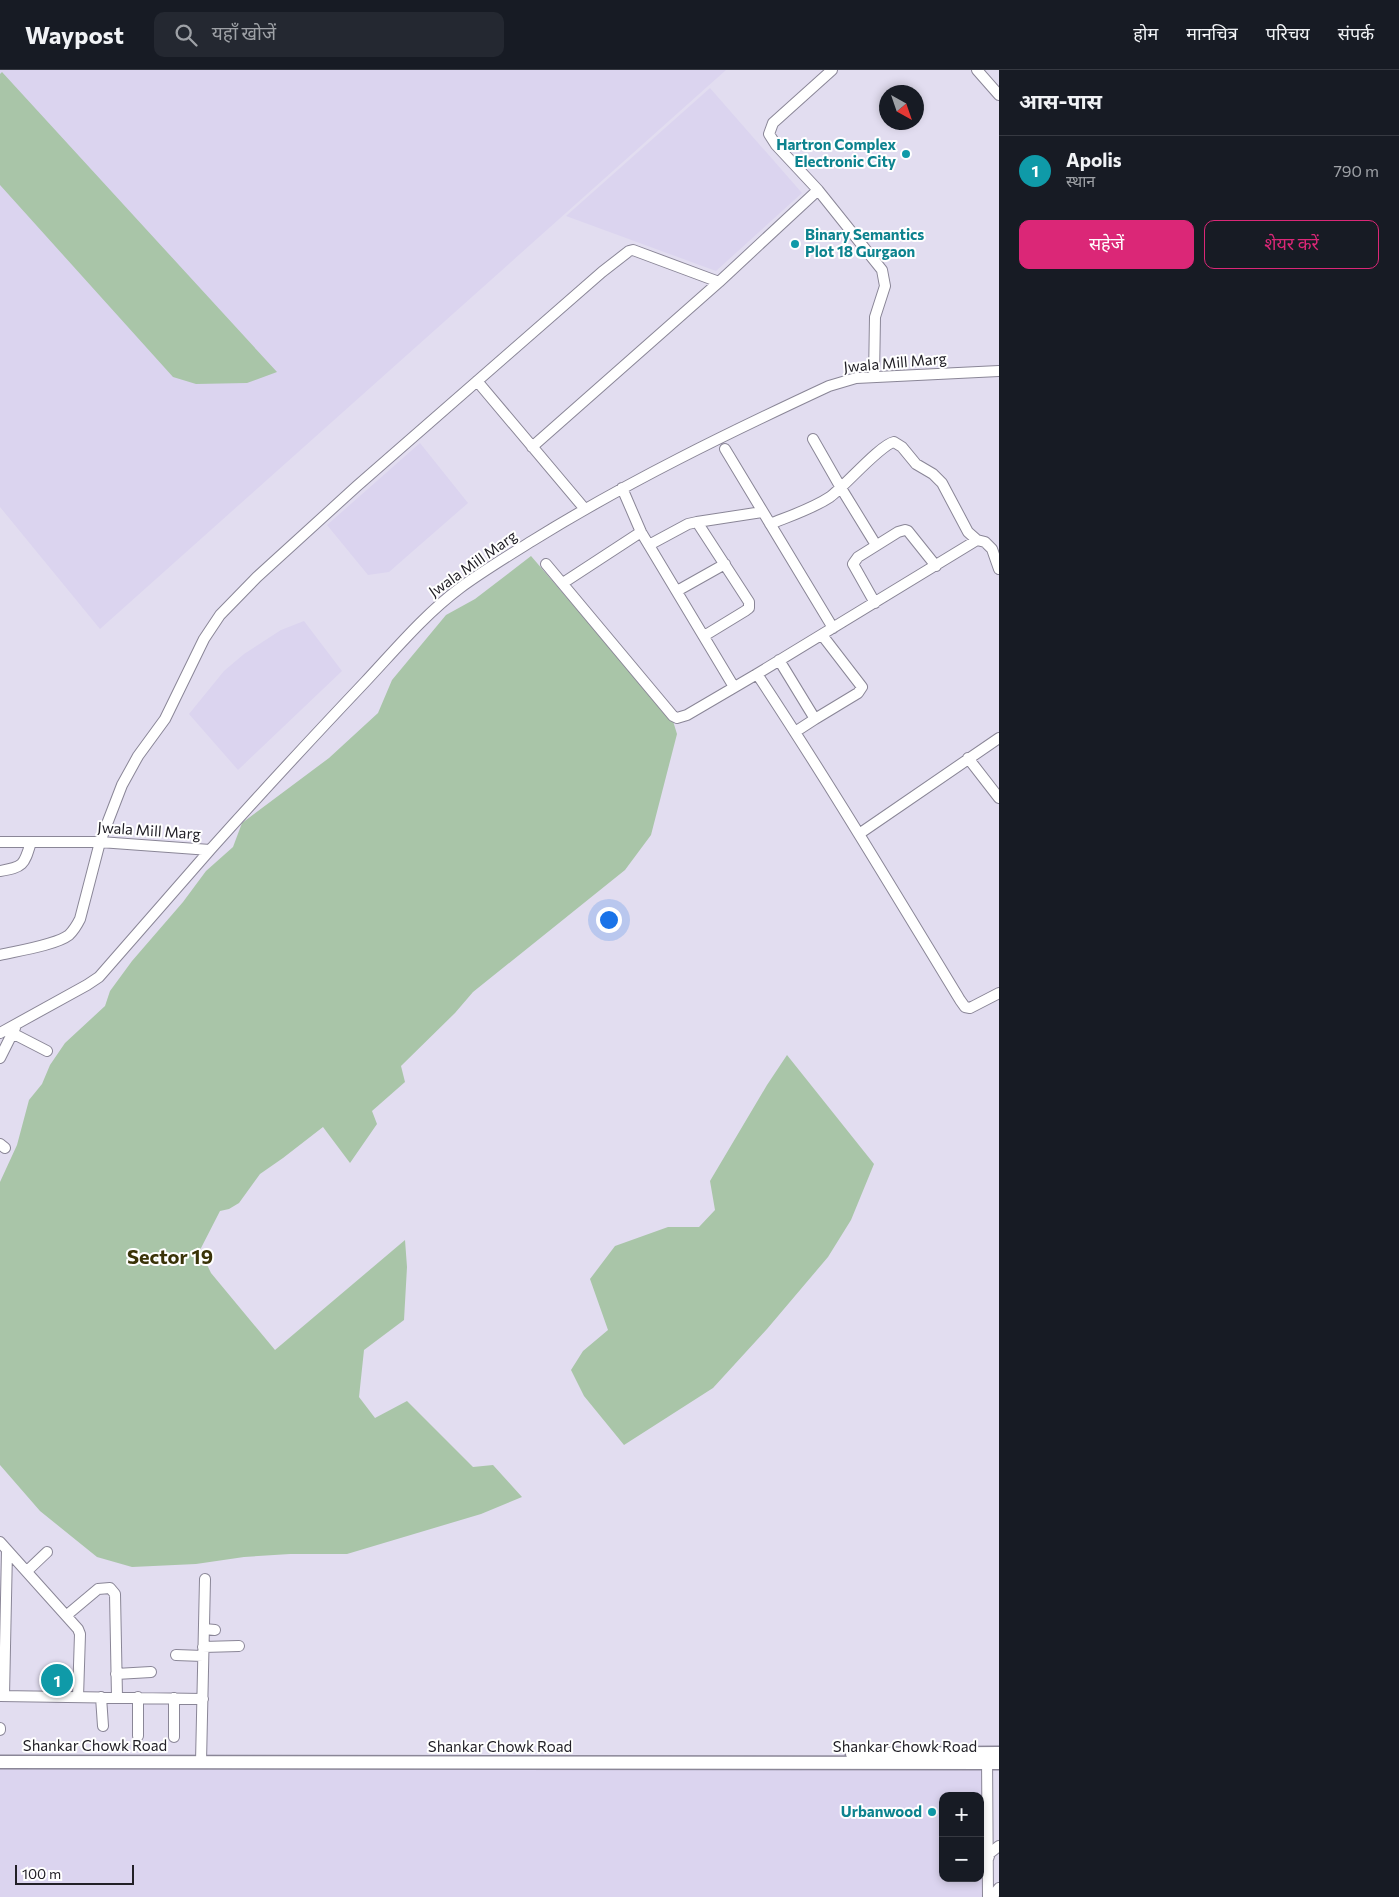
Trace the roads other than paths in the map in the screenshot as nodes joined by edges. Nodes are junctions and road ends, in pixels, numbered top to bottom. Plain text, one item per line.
1 (832, 70) edge
2 (977, 70) edge
3 (999, 95) edge
4 (818, 190) junction
5 (719, 282) junction
6 (999, 371) edge
7 (874, 377) junction
8 (477, 381) junction
9 (813, 439) dead end
10 (532, 446) junction
11 (725, 450) dead end
12 (622, 488) junction
13 (841, 488) junction
14 (584, 508) junction
15 (762, 512) junction
16 (696, 522) junction
17 (770, 524) junction
18 (641, 532) junction
19 (977, 540) junction
20 (649, 545) junction
21 (876, 545) junction
22 (546, 564) dead end
23 (726, 564) junction
24 (936, 566) junction
25 (999, 569) edge
26 (563, 583) junction
27 (677, 591) junction
28 (875, 603) junction
29 (833, 628) junction
30 (822, 635) junction
31 (704, 636) junction
32 (779, 660) junction
33 (757, 674) junction
34 (734, 687) junction
35 (816, 719) junction
36 (795, 732) junction
37 (999, 738) edge
38 (968, 758) junction
39 (999, 798) edge
40 (860, 834) junction
41 (0, 842) edge
42 (31, 842) junction
43 (100, 842) junction
44 (210, 850) junction
45 (0, 871) edge
46 (0, 955) edge
47 (999, 993) edge
48 (15, 1028) junction
49 (0, 1033) edge
50 (48, 1051) dead end
51 (0, 1058) edge
52 (0, 1542) edge
53 (8, 1550) junction
54 (47, 1552) dead end
55 (27, 1571) junction
56 (205, 1579) dead end
57 (67, 1614) junction
58 (204, 1629) junction
59 (215, 1630) dead end
60 (239, 1646) dead end
61 (203, 1652) junction
62 (176, 1655) dead end
63 (151, 1672) dead end
64 (116, 1674) junction
65 (2, 1696) edge
66 (78, 1697) junction
67 (101, 1697) junction
68 (118, 1697) junction
69 (138, 1697) junction
70 (174, 1698) junction
71 (203, 1699) junction
72 (103, 1726) dead end
73 (138, 1736) dead end
74 (174, 1738) dead end
75 (0, 1755) edge
76 (993, 1758) edge
77 (201, 1760) junction
78 (0, 1762) edge
79 (999, 1846) edge
80 (988, 1859) junction
81 (999, 1888) edge
82 (990, 1897) edge

1 - 4 street
2 - 3 street
4 - 5 street
4 - 7 street
5 - 8 street
5 - 10 street
6 - 7 street, Jwala Mill Marg
7 - 12 street, Jwala Mill Marg
8 - 10 street
8 - 43 street
9 - 13 street
10 - 14 street
11 - 15 street
12 - 14 street, Jwala Mill Marg
12 - 18 street
13 - 17 street
13 - 19 street
13 - 21 street
14 - 44 street, Jwala Mill Marg
15 - 16 street
15 - 17 street
16 - 20 street
16 - 23 street
17 - 29 street
18 - 20 street
18 - 26 street
19 - 24 street
19 - 25 street
20 - 27 street
21 - 24 street
21 - 28 street
22 - 26 street
23 - 27 street
23 - 31 street
24 - 28 street
26 - 34 street
27 - 31 street
28 - 29 street
29 - 30 street
30 - 32 street
30 - 35 street
31 - 34 street
32 - 33 street
32 - 35 street
33 - 34 street
33 - 36 street
35 - 36 street
36 - 40 street
37 - 38 street
38 - 39 street
38 - 40 street
40 - 47 street
41 - 42 street, Jwala Mill Marg
42 - 43 street, Jwala Mill Marg
42 - 45 street
43 - 44 street, Jwala Mill Marg
43 - 46 street
44 - 48 street
48 - 49 street
48 - 50 street
48 - 51 street
52 - 53 street
53 - 55 street
53 - 65 street
54 - 55 street
55 - 57 street
56 - 58 street
57 - 64 street
57 - 66 street
58 - 59 street
58 - 61 street
60 - 61 street
61 - 62 street
61 - 71 street
63 - 64 street
64 - 68 street
65 - 66 street
66 - 67 street
67 - 68 street
67 - 72 street
68 - 69 street
69 - 70 street
69 - 73 street
70 - 71 street
70 - 74 street
71 - 77 street
75 - 77 main road, Shankar Chowk Road
76 - 77 main road, Shankar Chowk Road
76 - 80 street
77 - 78 main road, Shankar Chowk Road
79 - 80 street
80 - 82 street
81 - 82 street

